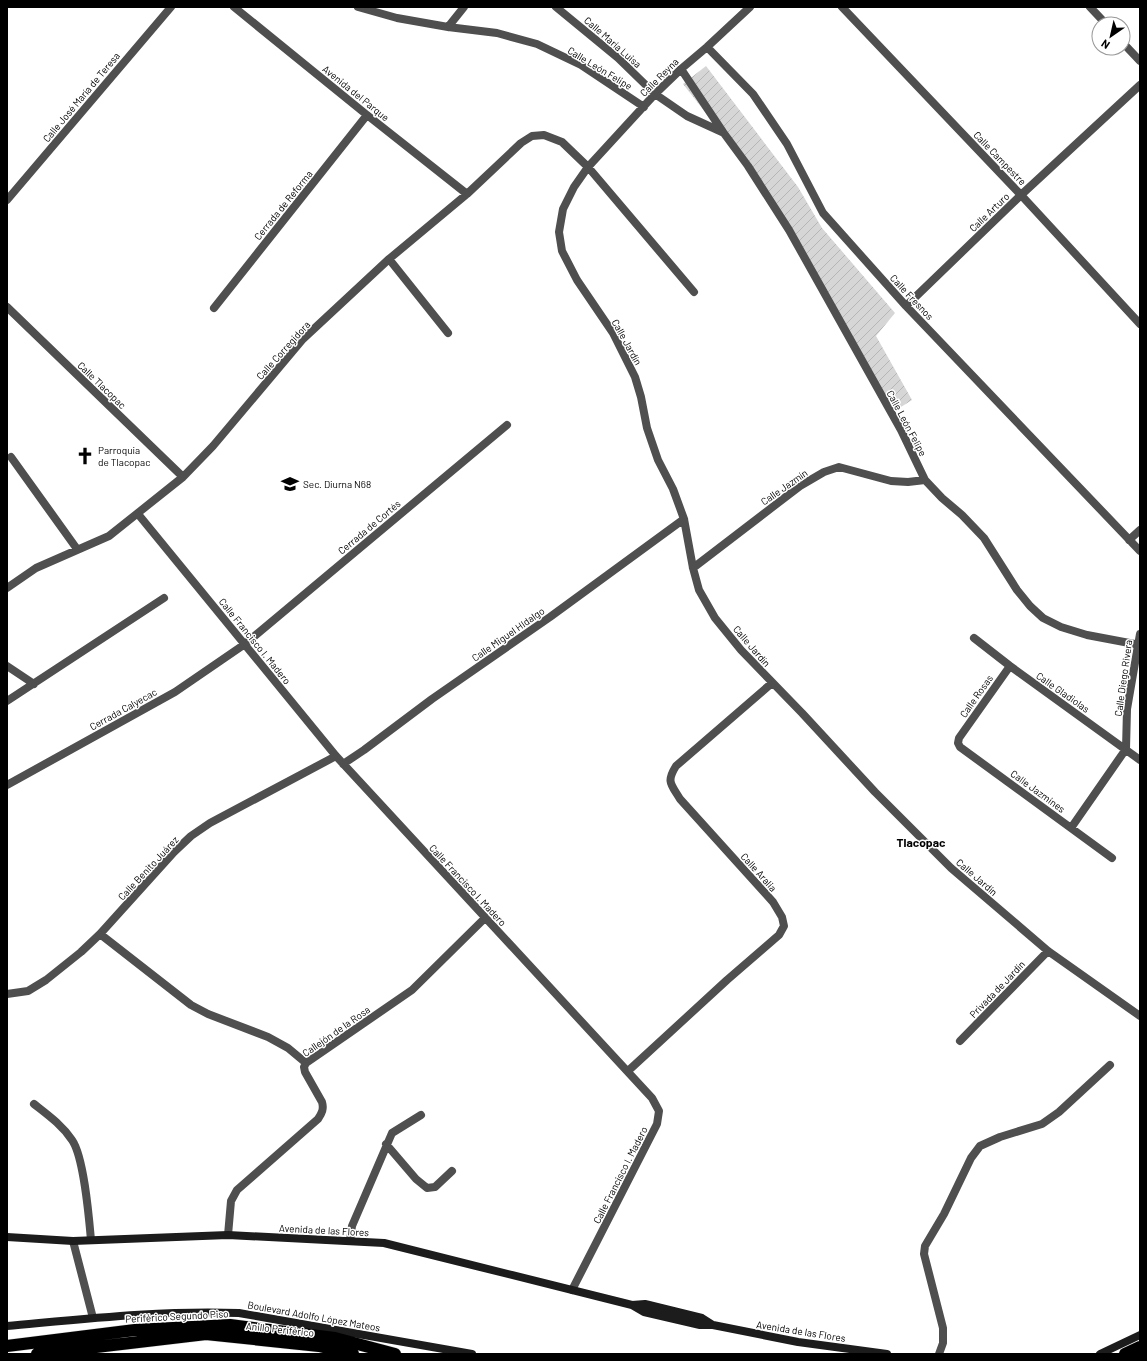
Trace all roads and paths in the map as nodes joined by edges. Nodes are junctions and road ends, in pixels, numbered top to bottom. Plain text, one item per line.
1 (171, 7) edge
2 (234, 7) edge
3 (358, 7) edge
4 (464, 7) edge
5 (556, 7) edge
6 (750, 7) edge
7 (842, 7) edge
8 (1090, 7) edge
9 (1098, 16) edge
10 (448, 27) junction
11 (707, 47) junction
12 (1131, 51) edge
13 (1140, 61) edge
14 (681, 68) junction
15 (1140, 85) edge
16 (656, 94) junction
17 (644, 107) junction
18 (368, 115) junction
19 (723, 132) junction
20 (588, 167) junction
21 (467, 194) junction
22 (1021, 195) junction
23 (7, 200) edge
24 (389, 259) junction
25 (694, 292) dead end
26 (906, 306) junction
27 (7, 307) edge
28 (214, 308) dead end
29 (1140, 324) edge
30 (448, 333) dead end
31 (507, 425) dead end
32 (10, 458) dead end
33 (182, 477) junction
34 (925, 480) junction
35 (138, 514) junction
36 (684, 519) junction
37 (1140, 530) edge
38 (1129, 540) junction
39 (77, 549) junction
40 (1140, 551) edge
41 (693, 568) junction
42 (7, 588) edge
43 (164, 598) dead end
44 (1140, 634) edge
45 (974, 638) dead end
46 (245, 644) junction
47 (1139, 644) edge
48 (7, 666) edge
49 (1010, 666) junction
50 (772, 683) junction
51 (34, 684) junction
52 (7, 701) edge
53 (959, 738) joint
54 (1126, 749) junction
55 (336, 756) junction
56 (1140, 760) edge
57 (343, 764) junction
58 (7, 785) edge
59 (1071, 828) junction
60 (1112, 858) dead end
61 (485, 918) junction
62 (100, 934) junction
63 (1048, 951) junction
64 (7, 994) edge
65 (1140, 1016) edge
66 (960, 1041) dead end
67 (306, 1063) junction
68 (1110, 1064) dead end
69 (628, 1071) junction
70 (34, 1104) dead end
71 (421, 1115) dead end
72 (386, 1144) junction
73 (452, 1171) dead end
74 (228, 1235) junction
75 (7, 1237) edge
76 (90, 1240) junction
77 (73, 1241) junction
78 (350, 1241) junction
79 (572, 1290) junction
80 (93, 1318) junction
81 (7, 1326) edge
82 (1140, 1335) edge
83 (7, 1346) edge
84 (1140, 1347) edge
85 (37, 1354) edge
86 (353, 1354) edge
87 (395, 1354) edge
88 (472, 1354) edge
89 (887, 1354) edge
90 (939, 1354) edge
91 (1100, 1354) edge
92 (1125, 1354) edge

1 - 23 street, Calle José María de Teresa
2 - 18 street, Avenida del Parque
3 - 10 street, Calle León Felipe
4 - 10 street
5 - 16 street, Calle María Luisa
6 - 11 street, Calle Reyna
7 - 22 street, Calle Campestre
8 - 9 street
10 - 17 street, Calle León Felipe
11 - 14 street, Calle Reyna
11 - 26 street, Calle Fresnos
12 - 13 street
14 - 16 street, Calle Reyna
14 - 19 street, Calle León Felipe
15 - 22 street, Calle Arturo
16 - 17 street, Calle Reyna
16 - 19 street, Calle León Felipe
17 - 20 street, Calle Reyna
18 - 21 street, Avenida del Parque
18 - 28 street, Cerrada de Reforma
19 - 34 street, Calle León Felipe
20 - 21 street, Calle Corregidora
20 - 25 street, Calle Corregidora
20 - 36 street, Calle Jardín
21 - 24 street, Calle Corregidora
22 - 26 street, Calle Arturo
22 - 29 street, Calle Campestre
24 - 30 street
24 - 33 street, Calle Corregidora
26 - 38 street, Calle Fresnos
27 - 33 street, Calle Tlacopac
31 - 46 street, Cerrada de Cortés
32 - 39 street
33 - 35 street, Calle Corregidora
34 - 41 street, Calle Jazmín
34 - 47 street, Calle León Felipe
35 - 39 street, Calle Corregidora
35 - 46 street, Calle Francisco I. Madero
36 - 41 street, Calle Jardín
36 - 57 street, Calle Miguel HIdalgo
37 - 38 street
38 - 40 street, Calle Fresnos
39 - 42 street, Calle Corregidora
41 - 50 street, Calle Jardín
43 - 51 street
44 - 47 street, Calle Diego Rivera
45 - 49 street, Calle Gladiolas
46 - 55 street, Calle Francisco I. Madero
46 - 58 street, Cerrada Calyecac
47 - 54 street, Calle Diego Rivera
48 - 51 street
49 - 53 street, Calle Rosas
49 - 54 street, Calle Gladiolas
50 - 63 street, Calle Jardín
50 - 69 street, Calle Aralia
51 - 52 street
53 - 59 street, Calle Jazmines
54 - 56 street, Calle Gladiolas
54 - 59 street
55 - 57 street, Calle Francisco I. Madero
55 - 62 street, Calle Benito Juárez
57 - 61 street, Calle Francisco I. Madero
59 - 60 street, Calle Jazmines
61 - 67 street, Callejón de la Rosa
61 - 69 street, Calle Francisco I. Madero
62 - 64 street, Calle Benito Juárez
62 - 67 street
63 - 65 street, Calle Jardín
63 - 66 street, Privada de Jardín
67 - 74 street, Callejón de la Rosa
68 - 90 street
69 - 79 street, Calle Francisco I. Madero
70 - 76 street
71 - 72 street
72 - 73 street
72 - 78 street
74 - 76 street, Avenida de las Flores
74 - 78 street, Avenida de las Flores
75 - 77 street, Avenida de las Flores
76 - 77 street, Avenida de las Flores
77 - 80 street
78 - 79 street, Avenida de las Flores
79 - 89 street, Avenida de las Flores
80 - 81 street, Boulevard Adolfo López Mateos
80 - 88 street, Boulevard Adolfo López Mateos
82 - 91 street
83 - 87 highway, Periférico Segundo Piso
84 - 92 highway
85 - 86 highway, Anillo Periférico

